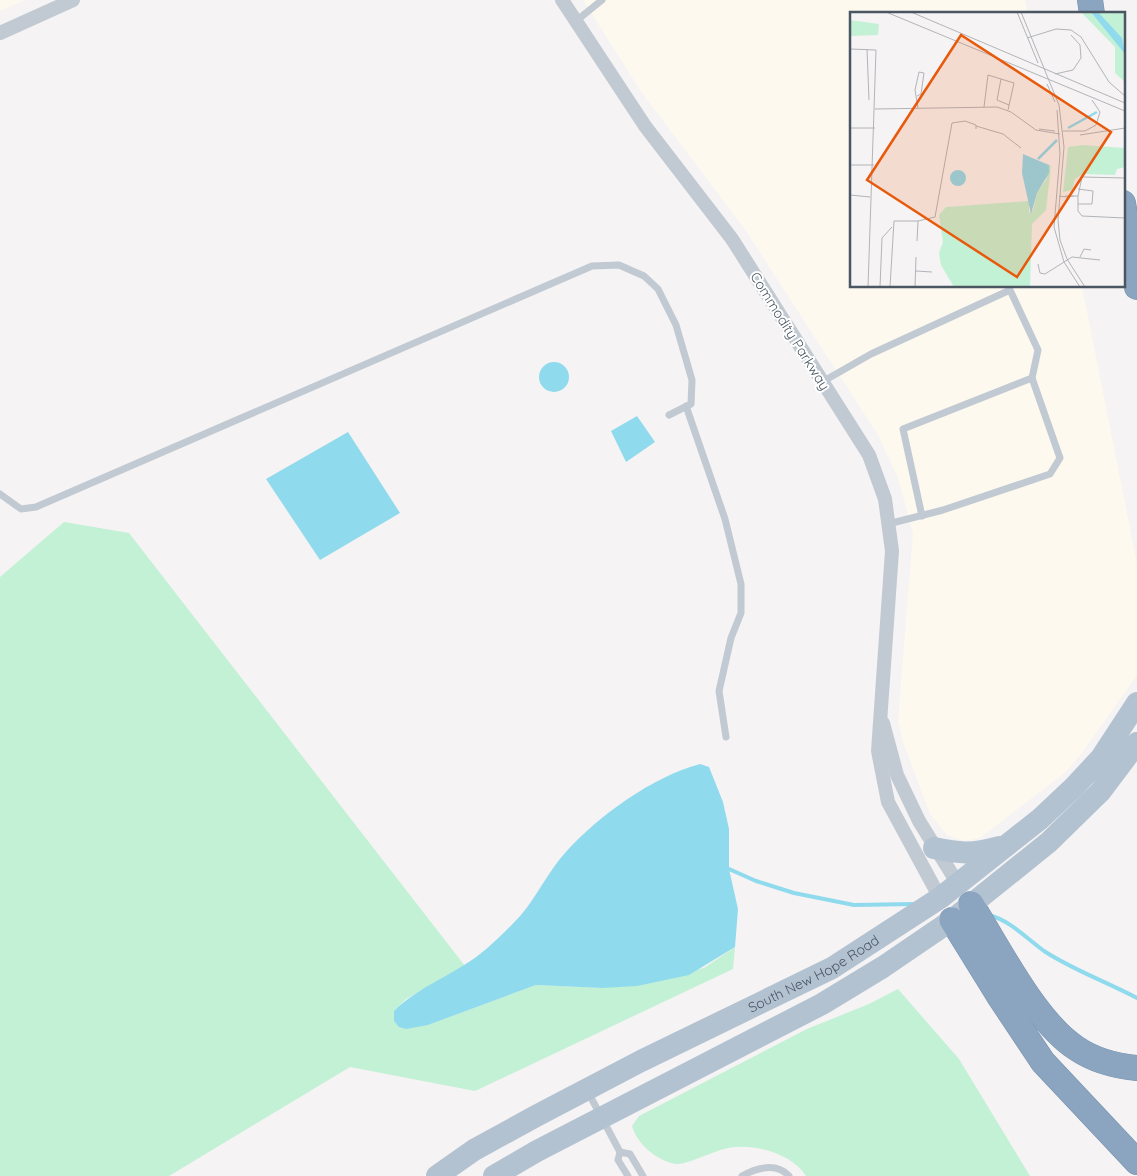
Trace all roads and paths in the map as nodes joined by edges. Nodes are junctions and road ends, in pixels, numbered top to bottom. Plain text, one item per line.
1 (73, 0) edge
2 (562, 0) edge
3 (602, 0) edge
4 (576, 21) junction
5 (0, 33) edge
6 (1124, 209) edge
7 (1137, 287) edge
8 (1032, 378) junction
9 (822, 382) junction
10 (686, 406) junction
11 (669, 415) dead end
12 (0, 494) edge
13 (922, 516) junction
14 (888, 524) junction
15 (1137, 703) edge
16 (879, 707) junction
17 (726, 737) dead end
18 (1137, 743) edge
19 (1005, 845) junction
20 (934, 848) junction
21 (965, 894) junction
22 (940, 898) junction
23 (952, 920) junction
24 (1137, 1068) edge
25 (586, 1090) junction
26 (602, 1118) junction
27 (620, 1152) junction
28 (1137, 1162) edge
29 (437, 1176) edge
30 (494, 1176) edge
31 (628, 1176) edge
32 (644, 1176) edge
33 (742, 1176) edge
34 (789, 1176) edge

1 - 5 street
2 - 4 street, Commodity Parkway
3 - 4 lane
4 - 9 street, Commodity Parkway
6 - 7 highway
8 - 9 lane
8 - 13 lane
8 - 13 lane
9 - 14 street, Commodity Parkway
10 - 11 lane
10 - 12 lane
10 - 17 lane
13 - 14 lane
14 - 16 street, Commodity Parkway
15 - 19 main road, South New Hope Road
16 - 20 street, Commodity Parkway
16 - 22 street, Commodity Parkway
18 - 21 main road, South New Hope Road
19 - 20 main road
19 - 21 main road, South New Hope Road
20 - 21 street, Commodity Parkway
21 - 22 main road, South New Hope Road
21 - 23 main road, South New Hope Road
21 - 24 highway
22 - 23 main road
22 - 25 main road, South New Hope Road
23 - 26 main road, South New Hope Road
23 - 28 highway
25 - 26 lane
25 - 29 main road, South New Hope Road
26 - 27 lane
26 - 30 main road, South New Hope Road
27 - 31 lane
27 - 32 lane
33 - 34 lane

